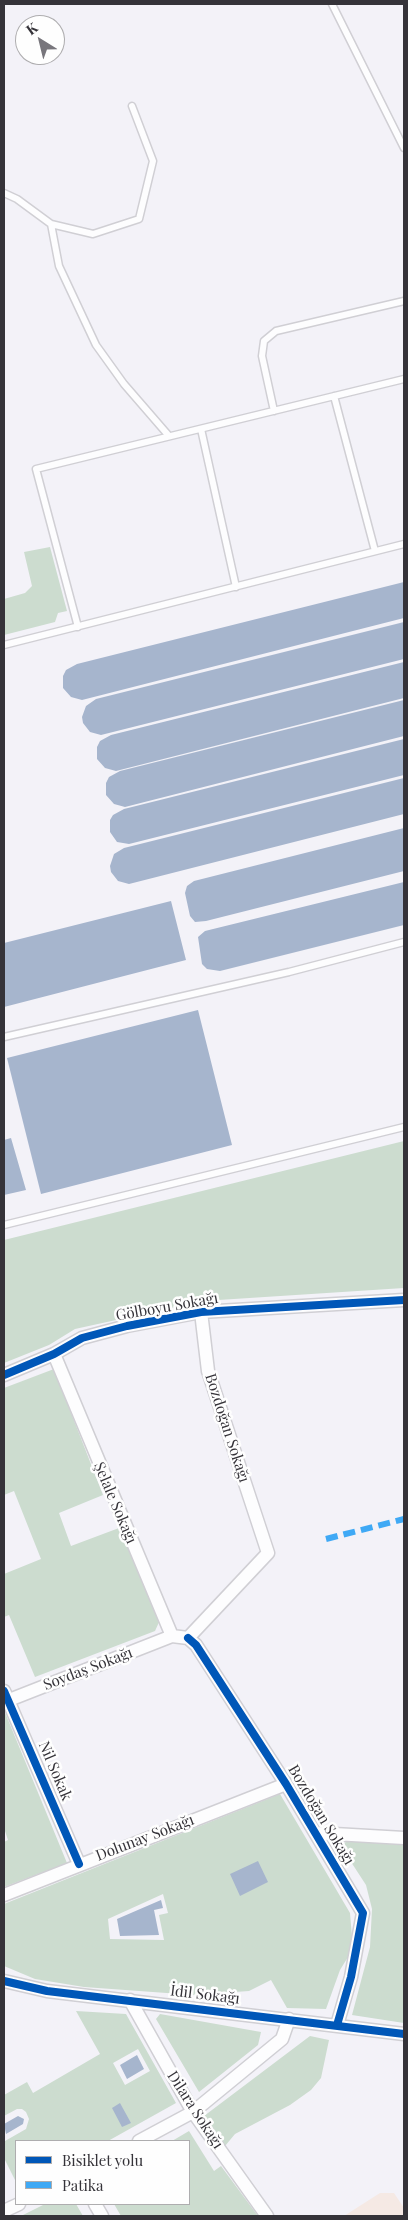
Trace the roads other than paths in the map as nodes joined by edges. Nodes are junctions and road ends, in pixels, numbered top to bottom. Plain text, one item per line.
1 (332, 4) edge
2 (132, 106) dead end
3 (404, 148) edge
4 (4, 193) edge
5 (52, 224) junction
6 (404, 301) edge
7 (404, 379) edge
8 (334, 396) junction
9 (274, 411) junction
10 (201, 429) junction
11 (169, 436) junction
12 (404, 544) edge
13 (375, 552) junction
14 (236, 587) junction
15 (78, 627) junction
16 (4, 645) edge
17 (404, 942) edge
18 (4, 1038) edge
19 (404, 1128) edge
20 (4, 1225) edge
21 (404, 1300) edge
22 (201, 1312) junction
23 (54, 1354) junction
24 (4, 1375) edge
25 (172, 1636) junction
26 (188, 1638) junction
27 (6, 1697) edge
28 (286, 1784) junction
29 (317, 1833) junction
30 (404, 1838) edge
31 (79, 1864) junction
32 (4, 1894) edge
33 (4, 1981) edge
34 (130, 2000) junction
35 (290, 2019) junction
36 (337, 2025) junction
37 (403, 2035) edge
38 (192, 2112) junction
39 (141, 2140) edge
40 (17, 2205) edge
41 (96, 2205) edge
42 (4, 2211) edge
43 (102, 2216) edge
44 (267, 2216) edge

1 - 3 lane
2 - 5 lane
4 - 5 lane
5 - 11 lane
6 - 9 lane
7 - 8 lane
8 - 9 lane
8 - 13 lane
9 - 10 lane
10 - 11 lane
10 - 14 lane
11 - 15 lane
12 - 13 lane
13 - 14 lane
14 - 15 lane
15 - 16 lane
17 - 18 lane
19 - 20 lane
21 - 22 street, Gölboyu Sokağı
22 - 23 street, Gölboyu Sokağı
22 - 26 street, Bozdoğan Sokağı
23 - 24 street, Gölboyu Sokağı
23 - 25 street, Şelale Sokağı
25 - 26 street
25 - 27 street, Soydaş Sokağı
26 - 28 street, Bozdoğan Sokağı
27 - 31 street, Nil Sokak
28 - 29 street, Bozdoğan Sokağı
28 - 31 street, Dolunay Sokağı
29 - 30 street
29 - 36 street, Bozdoğan Sokağı
31 - 32 street, Dolunay Sokağı
33 - 34 street, İdil Sokağı
34 - 35 street, İdil Sokağı
34 - 38 street, Dilara Sokağı
35 - 36 street, İdil Sokağı
35 - 38 street
36 - 37 street, İdil Sokağı
38 - 39 street
38 - 44 street, Dilara Sokağı
40 - 42 street
41 - 43 street

